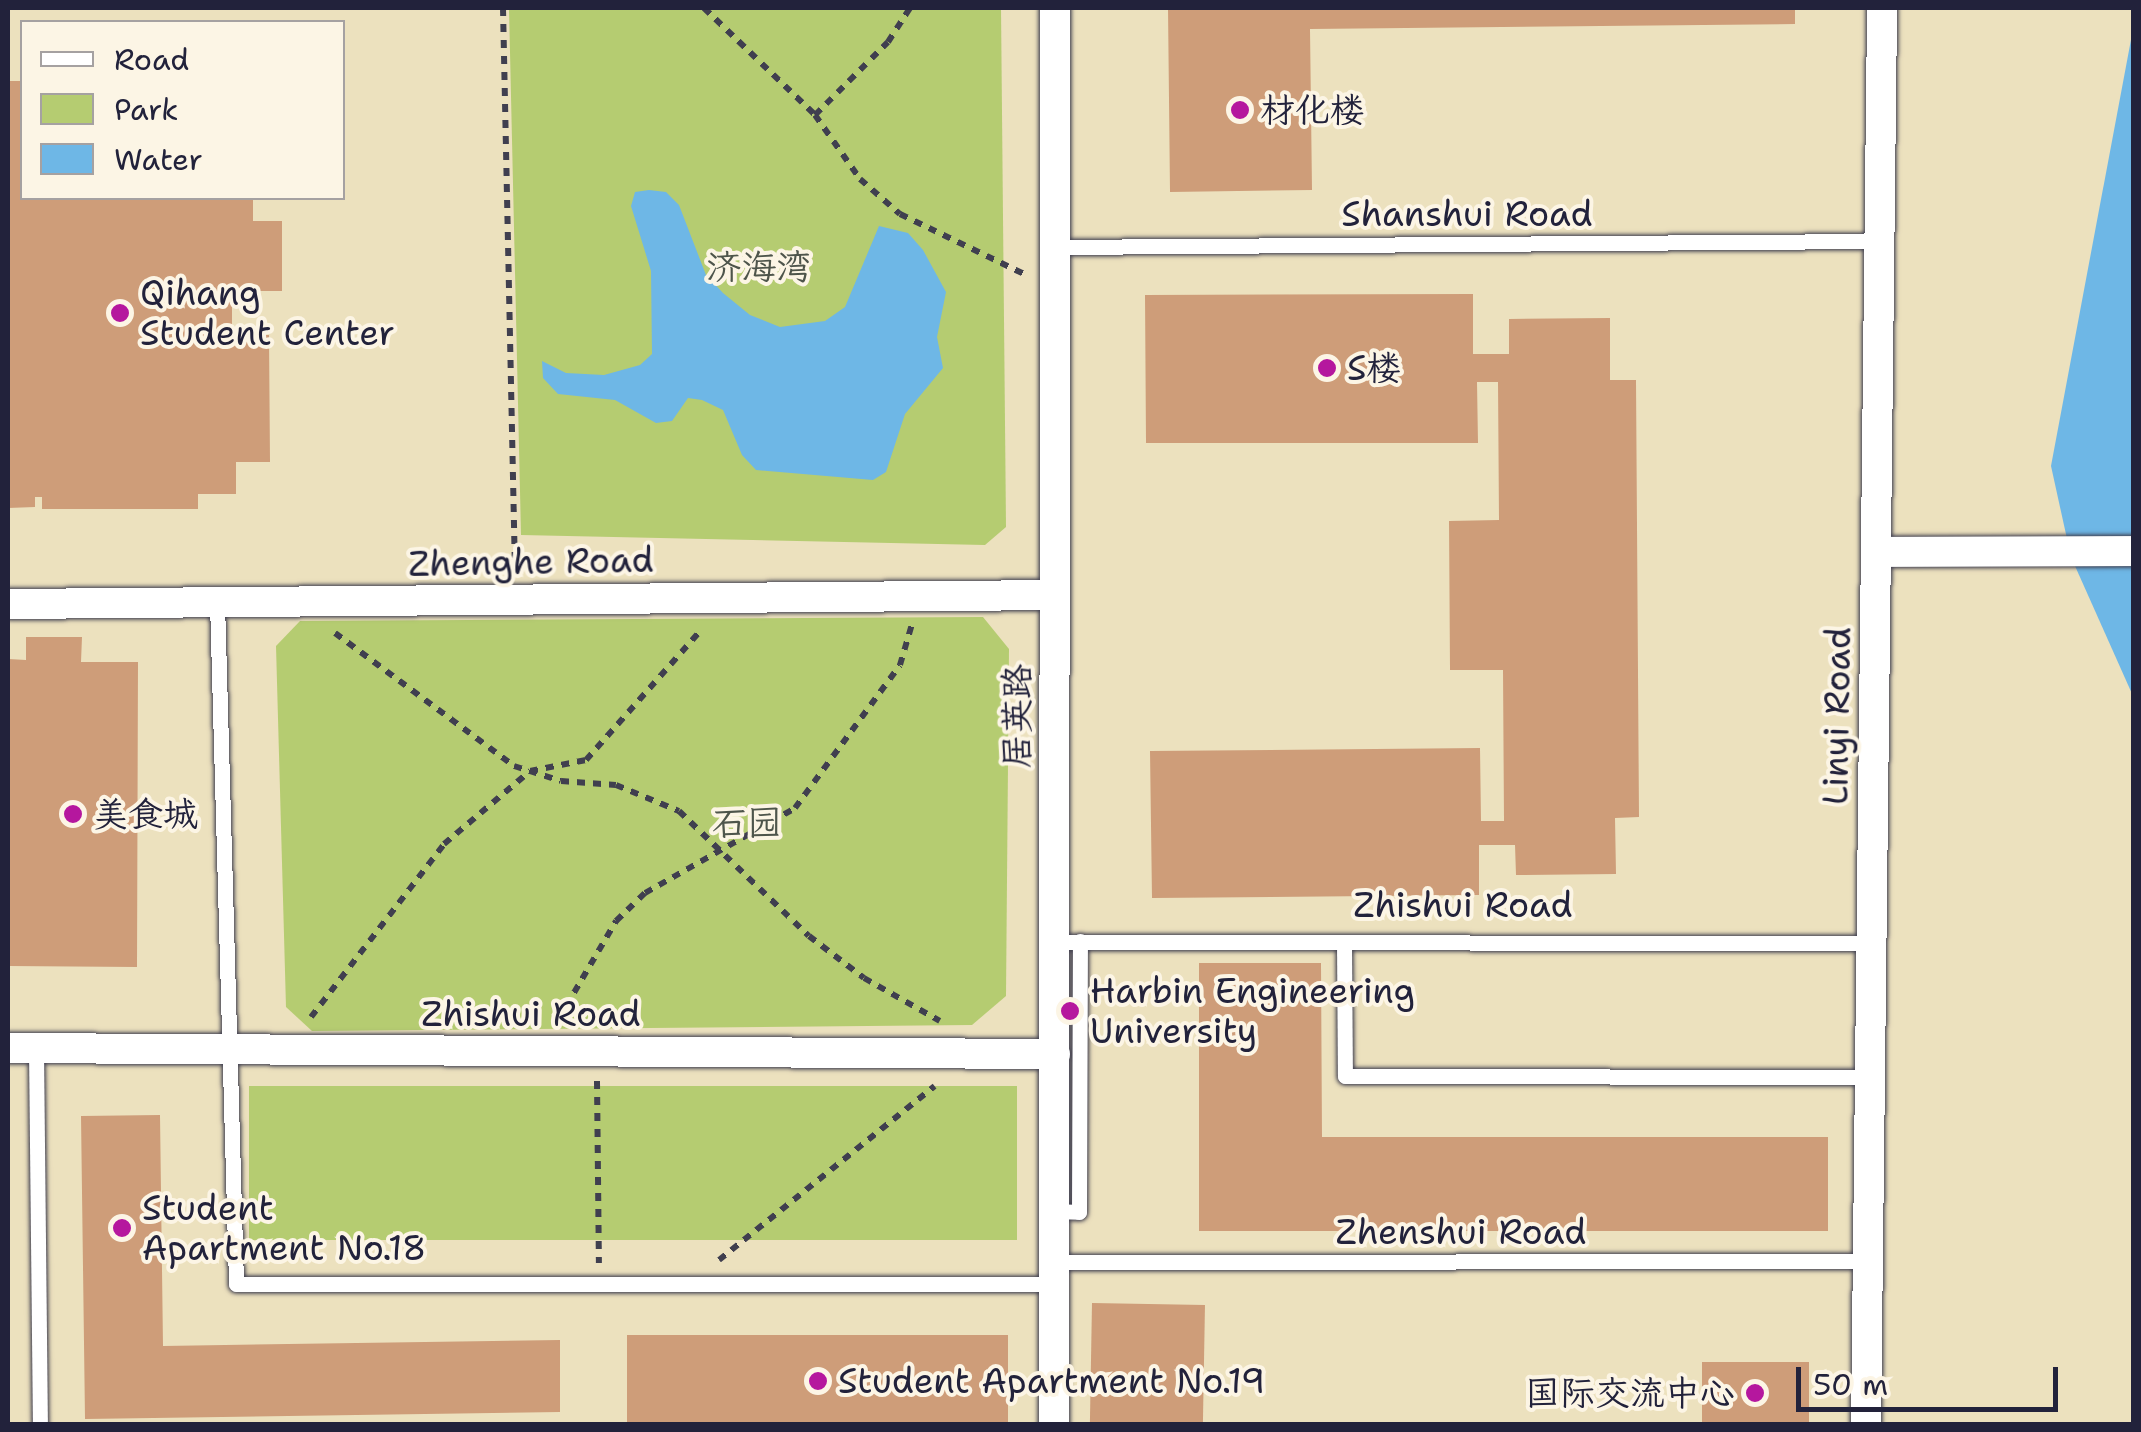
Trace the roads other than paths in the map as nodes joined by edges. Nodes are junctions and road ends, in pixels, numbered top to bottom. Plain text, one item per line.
1 (1055, 8) edge
2 (1882, 8) edge
3 (1880, 241) junction
4 (1055, 247) junction
5 (2134, 551) edge
6 (1876, 552) junction
7 (1055, 595) junction
8 (217, 602) junction
9 (8, 604) edge
10 (1067, 942) junction
11 (1344, 942) junction
12 (1872, 943) junction
13 (22, 1048) edge
14 (232, 1050) junction
15 (1054, 1054) junction
16 (1870, 1078) junction
17 (1054, 1211) junction
18 (1868, 1261) junction
19 (1054, 1273) junction
20 (40, 1424) edge
21 (1054, 1424) edge
22 (1866, 1424) edge

1 - 4 street, 居英路
2 - 3 street, Linyi Road
3 - 4 lane, Shanshui Road
3 - 6 street, Linyi Road
4 - 7 street, 居英路
5 - 6 street
6 - 12 street, Linyi Road
7 - 8 street, Zhenghe Road
7 - 10 street, 居英路
8 - 9 street, Zhenghe Road
8 - 14 lane
10 - 11 lane, Zhishui Road
10 - 15 street, 居英路
10 - 17 lane
11 - 12 lane, Zhishui Road
11 - 16 lane
12 - 16 street, Linyi Road
13 - 14 street, Zhishui Road
13 - 20 lane
14 - 15 street, Zhishui Road
14 - 19 lane, Zhenshui Road
15 - 17 street, 居英路
16 - 18 street, Linyi Road
17 - 19 street, 居英路
18 - 19 lane, Zhenshui Road
18 - 22 street, Linyi Road
19 - 21 street, 居英路

